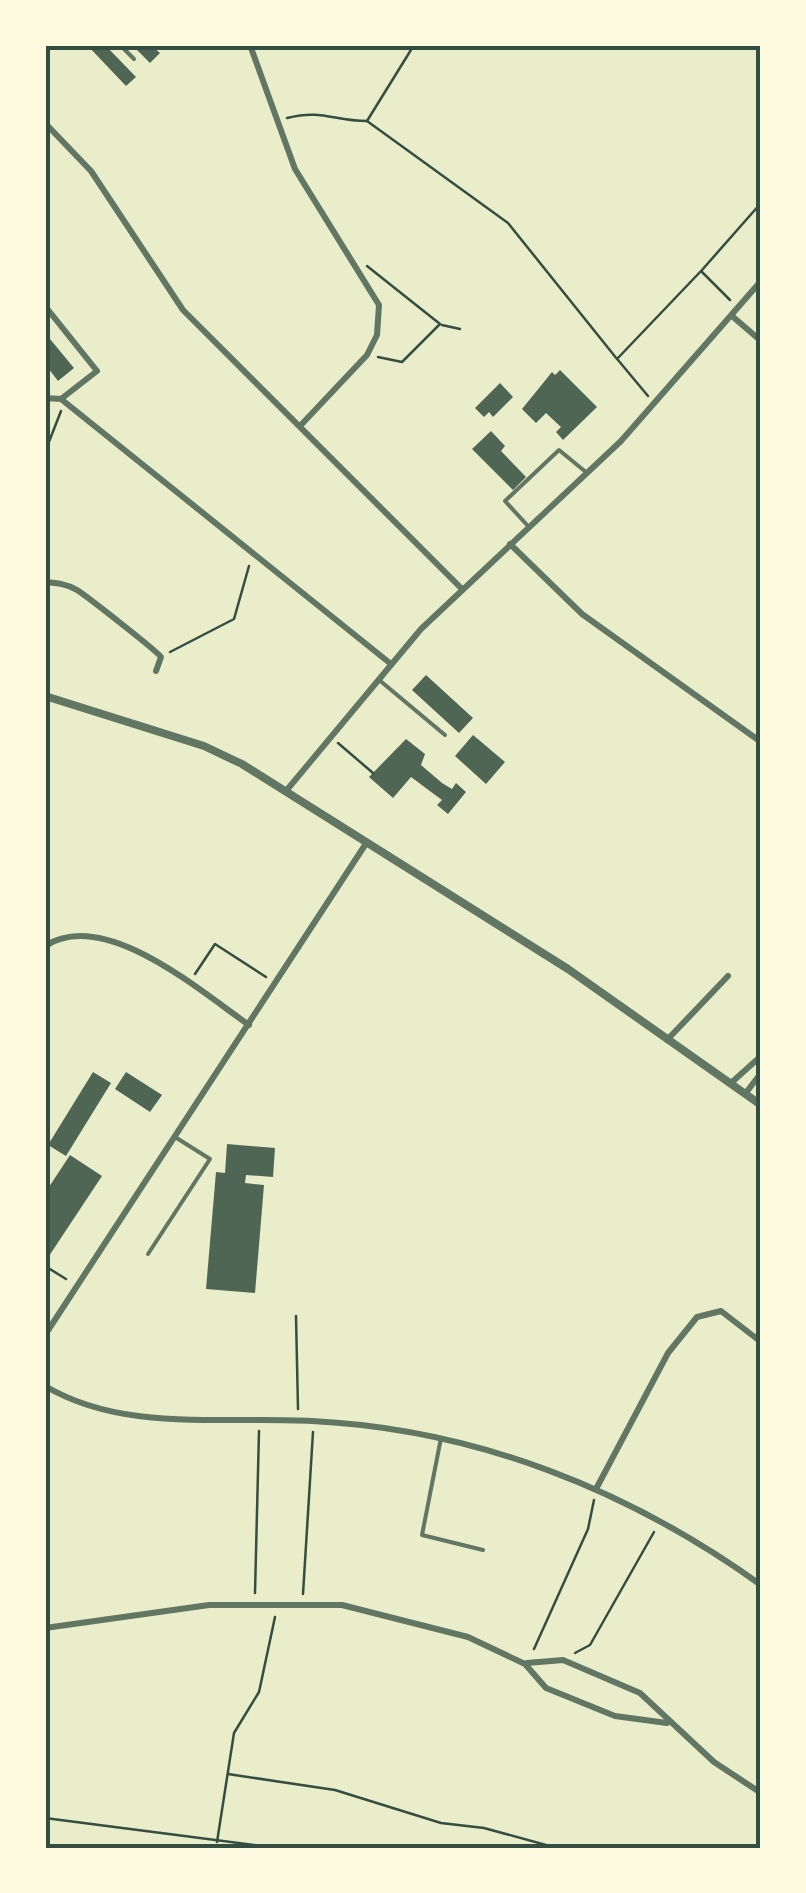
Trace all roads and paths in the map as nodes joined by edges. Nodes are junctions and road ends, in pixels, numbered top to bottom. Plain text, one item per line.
1 (120, 45) edge
2 (250, 45) edge
3 (414, 45) edge
4 (134, 60) dead end
5 (276, 120) junction
6 (367, 121) junction
7 (45, 123) edge
8 (761, 203) edge
9 (354, 261) junction
10 (701, 271) junction
11 (761, 281) edge
12 (45, 306) edge
13 (739, 307) junction
14 (732, 316) junction
15 (440, 324) junction
16 (460, 329) dead end
17 (761, 341) edge
18 (367, 355) junction
19 (617, 359) junction
20 (45, 398) edge
21 (62, 402) junction
22 (655, 402) junction
23 (300, 426) junction
24 (45, 452) edge
25 (587, 473) junction
26 (528, 527) junction
27 (510, 544) junction
28 (252, 555) junction
29 (45, 582) edge
30 (461, 588) junction
31 (161, 657) junction
32 (390, 664) junction
33 (156, 671) dead end
34 (378, 679) junction
35 (45, 696) edge
36 (330, 735) junction
37 (445, 736) dead end
38 (761, 742) edge
39 (373, 772) dead end
40 (286, 791) junction
41 (368, 842) junction
42 (45, 946) edge
43 (728, 976) dead end
44 (275, 983) junction
45 (189, 984) junction
46 (249, 1025) junction
47 (668, 1040) junction
48 (761, 1056) edge
49 (761, 1072) edge
50 (730, 1083) junction
51 (745, 1094) junction
52 (761, 1105) edge
53 (175, 1137) junction
54 (148, 1254) dead end
55 (45, 1266) edge
56 (75, 1285) junction
57 (296, 1316) dead end
58 (45, 1335) edge
59 (761, 1342) edge
60 (45, 1386) edge
61 (260, 1420) junction
62 (297, 1420) junction
63 (314, 1421) junction
64 (442, 1438) junction
65 (596, 1489) junction
66 (658, 1521) junction
67 (483, 1550) dead end
68 (761, 1585) edge
69 (255, 1605) junction
70 (302, 1605) junction
71 (277, 1606) junction
72 (45, 1628) edge
73 (563, 1660) junction
74 (526, 1664) junction
75 (667, 1722) junction
76 (228, 1774) junction
77 (761, 1792) edge
78 (45, 1818) edge
79 (218, 1842) junction
80 (278, 1848) edge
81 (558, 1848) edge

1 - 4 lane
2 - 5 street
3 - 6 path
5 - 6 path
5 - 9 street
6 - 19 path
7 - 23 street
8 - 10 path
9 - 15 path
9 - 18 street
10 - 13 path
10 - 19 path
11 - 13 street
12 - 21 street
13 - 14 street
14 - 17 street
14 - 22 street
15 - 16 path
15 - 18 path
18 - 23 street
19 - 22 path
20 - 21 street
21 - 24 path
21 - 28 street
22 - 25 street
23 - 30 street
25 - 26 street
25 - 26 lane
26 - 27 street
27 - 30 street
27 - 38 street
28 - 31 path
28 - 32 street
29 - 31 street
30 - 32 street
31 - 33 street
32 - 34 street
34 - 36 street
34 - 37 lane
35 - 40 street
36 - 39 path
36 - 40 street
40 - 41 street
41 - 44 street
41 - 47 street
42 - 45 street
43 - 47 street
44 - 45 path
44 - 46 street
45 - 46 street
46 - 53 street
47 - 50 street
48 - 50 street
49 - 51 street
50 - 51 street
51 - 52 street
53 - 54 lane
53 - 56 street
55 - 56 path
56 - 58 street
57 - 62 path
59 - 65 street
60 - 61 street
61 - 62 street
61 - 69 path
62 - 63 street
63 - 64 street
63 - 70 path
64 - 65 street
64 - 67 lane
65 - 66 street
65 - 74 path
66 - 68 street
66 - 73 path
69 - 71 street
69 - 72 street
70 - 71 street
70 - 74 street
71 - 76 path
73 - 74 street
73 - 75 street
74 - 75 street
75 - 77 street
76 - 79 path
76 - 81 path
78 - 79 path
79 - 80 path

